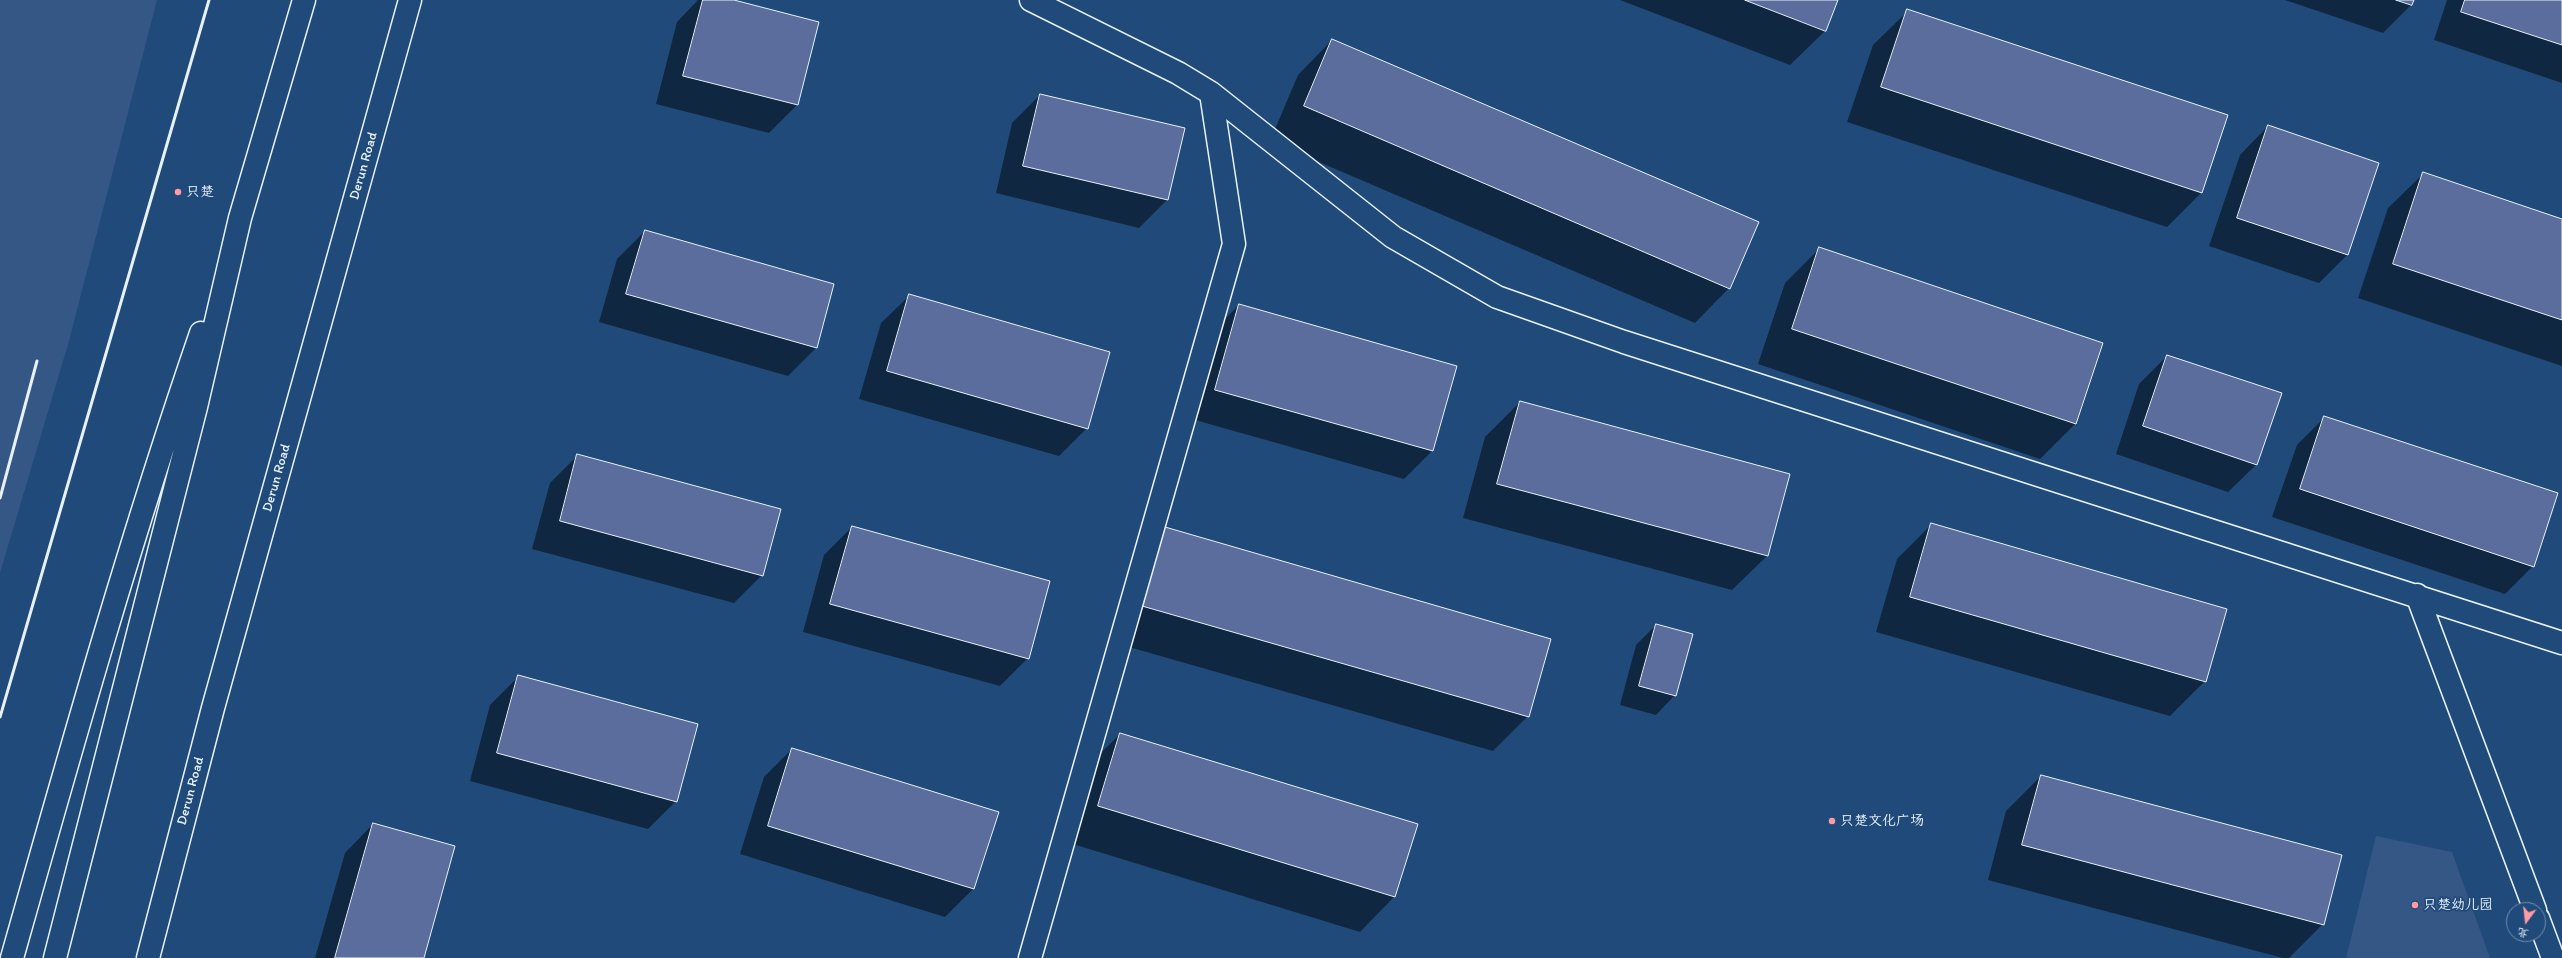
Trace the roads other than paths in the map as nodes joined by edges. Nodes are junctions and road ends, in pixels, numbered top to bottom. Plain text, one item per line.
1 (304, 0) edge
2 (410, 0) edge
3 (1031, 0) edge
4 (1211, 93) junction
5 (240, 218) junction
6 (196, 407) junction
7 (2417, 596) junction
8 (2562, 644) edge
9 (2532, 902) edge
10 (2546, 939) edge
11 (12, 958) edge
12 (40, 958) edge
13 (55, 958) edge
14 (148, 958) edge
15 (1030, 958) edge
16 (2553, 958) edge

1 - 5 main road
2 - 14 main road, Derun Road
3 - 4 main road
4 - 7 main road
4 - 15 main road
5 - 6 main road
5 - 11 main road
6 - 12 main road
6 - 13 main road
7 - 8 main road
7 - 9 main road
10 - 16 main road

